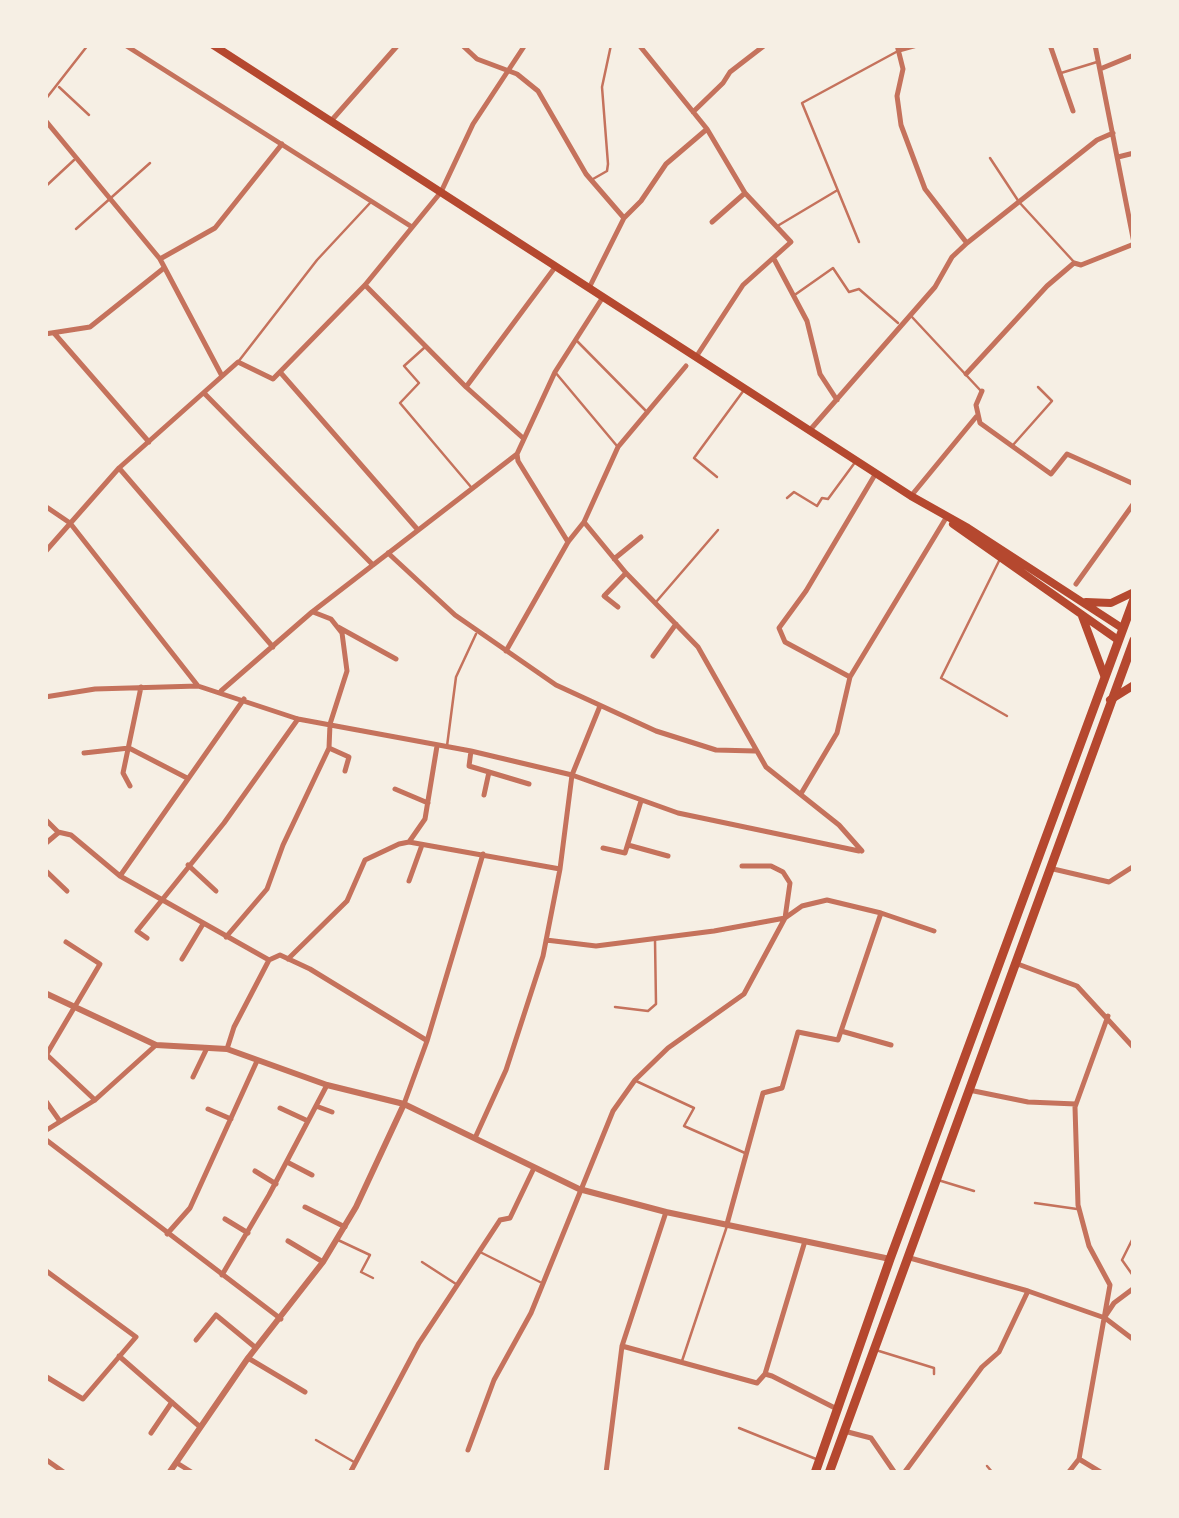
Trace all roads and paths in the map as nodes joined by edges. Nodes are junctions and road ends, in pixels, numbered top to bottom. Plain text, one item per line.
1 (88, 45) edge
2 (124, 45) edge
3 (212, 45) edge
4 (398, 45) edge
5 (462, 45) edge
6 (526, 45) edge
7 (611, 45) edge
8 (639, 45) edge
9 (765, 45) edge
10 (917, 45) edge
11 (1050, 45) edge
12 (1095, 45) edge
13 (898, 47) edge
14 (1134, 55) edge
15 (1099, 65) junction
16 (508, 72) junction
17 (1060, 74) junction
18 (58, 86) junction
19 (45, 100) edge
20 (1073, 111) dead end
21 (692, 112) junction
22 (89, 115) dead end
23 (45, 120) edge
24 (331, 122) junction
25 (706, 129) junction
26 (1113, 133) junction
27 (282, 144) junction
28 (1134, 152) edge
29 (1118, 157) junction
30 (990, 158) dead end
31 (75, 159) junction
32 (150, 162) dead end
33 (592, 180) junction
34 (45, 186) edge
35 (838, 190) junction
36 (440, 192) junction
37 (745, 193) junction
38 (109, 199) junction
39 (371, 202) junction
40 (1020, 202) junction
41 (624, 218) junction
42 (712, 222) dead end
43 (776, 226) junction
44 (412, 227) junction
45 (76, 229) dead end
46 (859, 242) dead end
47 (967, 243) junction
48 (1134, 243) edge
49 (160, 259) junction
50 (774, 259) junction
51 (1074, 262) junction
52 (556, 266) junction
53 (164, 268) junction
54 (364, 285) junction
55 (589, 288) junction
56 (795, 295) junction
57 (603, 296) junction
58 (911, 316) junction
59 (902, 326) junction
60 (54, 333) junction
61 (45, 334) edge
62 (575, 339) junction
63 (425, 346) junction
64 (696, 357) junction
65 (238, 362) junction
66 (686, 366) dead end
67 (280, 372) junction
68 (555, 372) junction
69 (966, 374) junction
70 (222, 376) junction
71 (466, 387) junction
72 (1038, 387) dead end
73 (745, 388) junction
74 (982, 392) joint
75 (204, 393) junction
76 (838, 400) junction
77 (648, 414) junction
78 (976, 417) junction
79 (810, 430) junction
80 (523, 438) junction
81 (149, 442) junction
82 (1012, 446) junction
83 (618, 448) junction
84 (517, 454) junction
85 (856, 460) junction
86 (120, 468) junction
87 (876, 473) junction
88 (717, 477) dead end
89 (1134, 484) edge
90 (472, 488) junction
91 (911, 496) junction
92 (786, 498) dead end
93 (1134, 504) edge
94 (45, 506) edge
95 (946, 518) junction
96 (584, 522) junction
97 (70, 523) junction
98 (418, 530) junction
99 (718, 530) dead end
100 (640, 537) dead end
101 (568, 542) junction
102 (45, 552) edge
103 (388, 553) junction
104 (614, 559) junction
105 (999, 560) junction
106 (373, 564) junction
107 (626, 573) junction
108 (1076, 584) dead end
109 (1134, 596) edge
110 (1080, 600) junction
111 (655, 603) junction
112 (618, 607) dead end
113 (312, 612) junction
114 (1082, 616) junction
115 (676, 624) junction
116 (336, 625) junction
117 (1122, 628) junction
118 (477, 632) junction
119 (1118, 640) junction
120 (1133, 644) edge
121 (273, 648) junction
122 (506, 652) junction
123 (653, 656) dead end
124 (396, 659) dead end
125 (1104, 675) junction
126 (850, 678) junction
127 (1134, 685) edge
128 (198, 686) junction
129 (142, 688) junction
130 (221, 691) junction
131 (45, 696) edge
132 (244, 699) junction
133 (1110, 700) junction
134 (600, 706) junction
135 (1008, 716) dead end
136 (298, 719) junction
137 (330, 724) junction
138 (437, 745) junction
139 (446, 747) junction
140 (129, 748) junction
141 (329, 748) junction
142 (471, 751) junction
143 (755, 752) junction
144 (84, 753) dead end
145 (345, 771) dead end
146 (489, 772) junction
147 (572, 775) junction
148 (187, 778) junction
149 (529, 784) dead end
150 (130, 786) dead end
151 (395, 789) dead end
152 (802, 793) junction
153 (484, 794) dead end
154 (641, 801) junction
155 (428, 803) junction
156 (45, 819) edge
157 (58, 832) junction
158 (409, 842) junction
159 (45, 844) edge
160 (422, 845) junction
161 (628, 845) junction
162 (603, 848) dead end
163 (483, 854) junction
164 (668, 856) dead end
165 (188, 865) junction
166 (742, 866) dead end
167 (1134, 866) edge
168 (560, 868) junction
169 (1049, 868) junction
170 (45, 870) edge
171 (120, 876) junction
172 (410, 882) dead end
173 (67, 890) dead end
174 (216, 890) dead end
175 (161, 898) junction
176 (880, 913) junction
177 (785, 918) junction
178 (203, 924) junction
179 (934, 931) dead end
180 (226, 937) junction
181 (147, 938) dead end
182 (655, 938) junction
183 (546, 940) junction
184 (66, 942) dead end
185 (288, 958) junction
186 (182, 959) dead end
187 (269, 960) junction
188 (1015, 963) junction
189 (45, 993) edge
190 (615, 1007) dead end
191 (76, 1008) junction
192 (1108, 1016) junction
193 (841, 1031) junction
194 (427, 1041) junction
195 (891, 1045) dead end
196 (156, 1046) junction
197 (208, 1046) junction
198 (228, 1048) junction
199 (1134, 1048) edge
200 (46, 1056) edge
201 (257, 1061) junction
202 (193, 1077) dead end
203 (635, 1080) junction
204 (326, 1085) junction
205 (969, 1090) junction
206 (45, 1100) edge
207 (94, 1100) junction
208 (404, 1104) junction
209 (1076, 1104) junction
210 (316, 1106) junction
211 (280, 1108) dead end
212 (208, 1109) dead end
213 (332, 1112) dead end
214 (231, 1119) junction
215 (58, 1120) junction
216 (308, 1122) junction
217 (45, 1130) edge
218 (45, 1138) edge
219 (474, 1138) junction
220 (745, 1153) junction
221 (287, 1162) junction
222 (534, 1168) junction
223 (255, 1171) dead end
224 (312, 1175) dead end
225 (936, 1180) junction
226 (276, 1184) junction
227 (579, 1189) junction
228 (974, 1191) dead end
229 (1034, 1203) dead end
230 (306, 1208) dead end
231 (1079, 1209) junction
232 (666, 1212) junction
233 (225, 1219) dead end
234 (728, 1224) junction
235 (345, 1227) junction
236 (248, 1233) junction
237 (167, 1234) junction
238 (1134, 1236) edge
239 (337, 1239) junction
240 (805, 1241) junction
241 (288, 1242) dead end
242 (479, 1252) junction
243 (907, 1258) junction
244 (890, 1260) junction
245 (323, 1262) junction
246 (422, 1262) dead end
247 (45, 1270) edge
248 (222, 1276) junction
249 (1134, 1276) edge
250 (373, 1278) dead end
251 (542, 1283) junction
252 (457, 1284) junction
253 (1134, 1288) edge
254 (1028, 1291) junction
255 (1105, 1318) junction
256 (281, 1320) junction
257 (196, 1340) dead end
258 (1134, 1340) edge
259 (622, 1346) junction
260 (256, 1348) junction
261 (873, 1348) junction
262 (119, 1356) junction
263 (248, 1358) junction
264 (682, 1362) junction
265 (764, 1374) junction
266 (934, 1374) dead end
267 (45, 1376) edge
268 (305, 1392) dead end
269 (172, 1402) junction
270 (838, 1410) junction
271 (199, 1426) junction
272 (739, 1428) dead end
273 (844, 1431) junction
274 (152, 1432) dead end
275 (316, 1440) dead end
276 (468, 1450) dead end
277 (1080, 1459) junction
278 (45, 1460) edge
279 (819, 1460) junction
280 (174, 1462) junction
281 (355, 1463) junction
282 (987, 1466) dead end
283 (65, 1473) edge
284 (169, 1473) edge
285 (193, 1473) edge
286 (350, 1473) edge
287 (606, 1473) edge
288 (814, 1473) edge
289 (829, 1473) edge
290 (895, 1473) edge
291 (904, 1473) edge
292 (993, 1473) edge
293 (1068, 1473) edge
294 (1102, 1473) edge

1 - 18 lane
2 - 27 street
3 - 24 main road
4 - 24 street
5 - 16 street
6 - 16 street
7 - 33 lane
8 - 21 street
9 - 21 street
10 - 13 street
11 - 17 street
12 - 15 street
13 - 35 lane
13 - 47 street
14 - 15 street
15 - 17 lane
15 - 26 street
16 - 33 street
16 - 36 street
17 - 20 street
18 - 19 lane
18 - 22 lane
21 - 25 street
23 - 31 street
24 - 36 main road
25 - 37 street
25 - 41 street
26 - 29 street
26 - 40 street
27 - 39 street
27 - 49 street
28 - 29 street
29 - 48 street
30 - 40 lane
31 - 34 lane
31 - 38 street
32 - 38 lane
33 - 41 street
35 - 43 lane
35 - 46 lane
36 - 44 street
36 - 52 main road
37 - 42 street
37 - 43 street
38 - 45 lane
38 - 49 street
39 - 44 street
39 - 65 lane
40 - 47 street
40 - 51 lane
41 - 55 street
43 - 50 street
44 - 54 street
47 - 58 street
48 - 51 street
49 - 53 street
50 - 56 street
50 - 64 street
51 - 69 street
52 - 55 main road
52 - 71 street
53 - 60 street
53 - 70 street
54 - 63 street
54 - 67 street
55 - 57 main road
56 - 59 lane
56 - 76 street
57 - 62 street
57 - 64 main road
58 - 59 street
58 - 69 lane
59 - 76 street
60 - 61 street
60 - 81 street
62 - 68 street
62 - 77 lane
63 - 71 street
63 - 90 lane
64 - 73 main road
65 - 67 street
65 - 70 street
66 - 77 street
67 - 98 street
68 - 80 street
68 - 83 lane
69 - 74 lane
70 - 75 street
71 - 80 street
72 - 82 lane
73 - 79 main road
73 - 88 lane
74 - 78 street
75 - 81 street
75 - 106 street
76 - 79 street
77 - 83 street
78 - 82 street
78 - 91 street
79 - 85 main road
80 - 84 street
81 - 86 street
82 - 89 street
83 - 96 street
84 - 90 street
84 - 101 street
85 - 87 main road
85 - 92 lane
86 - 97 street
86 - 121 street
87 - 91 main road
87 - 126 street
90 - 98 street
91 - 95 main road
93 - 108 street
94 - 97 street
95 - 105 main road
95 - 110 main road
95 - 126 street
96 - 101 street
96 - 104 street
97 - 102 street
97 - 128 street
98 - 103 street
99 - 111 lane
100 - 104 street
101 - 122 street
103 - 106 street
103 - 118 street
104 - 107 street
105 - 114 main road
105 - 135 lane
106 - 113 street
107 - 111 street
107 - 112 street
109 - 110 main road
109 - 117 main road
110 - 117 main road
111 - 115 street
113 - 116 street
113 - 121 street
114 - 119 main road
114 - 125 main road
115 - 123 street
115 - 143 street
116 - 124 street
116 - 137 street
117 - 119 main road
117 - 120 main road
118 - 122 street
118 - 139 lane
119 - 120 main road
119 - 125 main road
120 - 133 main road
121 - 130 street
122 - 134 street
125 - 244 main road
126 - 152 street
127 - 133 main road
128 - 129 street
128 - 130 street
129 - 131 street
129 - 140 street
130 - 132 street
132 - 136 street
132 - 148 street
133 - 169 main road
134 - 143 street
134 - 147 street
136 - 137 street
136 - 165 street
137 - 138 street
137 - 141 street
138 - 139 street
138 - 155 street
139 - 142 street
140 - 144 street
140 - 148 street
140 - 150 street
141 - 145 street
141 - 180 street
142 - 146 street
142 - 147 street
143 - 152 street
146 - 149 street
146 - 153 street
147 - 154 street
147 - 168 street
148 - 171 street
151 - 155 street
152 - 154 street
154 - 161 street
155 - 158 street
156 - 157 street
157 - 159 street
157 - 171 street
158 - 160 street
158 - 185 street
160 - 163 street
160 - 172 street
161 - 162 street
161 - 164 street
163 - 168 street
163 - 194 street
165 - 174 street
165 - 175 street
166 - 177 street
167 - 169 street
168 - 183 street
169 - 188 main road
170 - 173 street
171 - 175 street
175 - 178 street
175 - 181 street
176 - 177 street
176 - 179 street
176 - 193 street
177 - 182 street
177 - 203 street
178 - 180 street
178 - 186 street
180 - 187 street
182 - 183 street
182 - 190 lane
183 - 219 street
184 - 191 street
185 - 187 street
185 - 194 street
187 - 198 street
188 - 192 street
188 - 205 main road
189 - 191 street
191 - 196 street
191 - 200 street
192 - 199 street
192 - 209 street
193 - 195 street
193 - 220 street
194 - 208 street
196 - 197 street
196 - 207 street
197 - 198 street
197 - 202 street
198 - 201 street
200 - 207 street
201 - 204 street
201 - 214 street
203 - 220 lane
203 - 227 street
204 - 208 street
204 - 210 street
205 - 209 street
205 - 225 main road
206 - 215 street
207 - 215 street
208 - 219 street
208 - 235 street
209 - 231 street
210 - 213 street
210 - 216 street
211 - 216 street
212 - 214 street
214 - 237 street
215 - 217 street
216 - 221 street
218 - 237 street
219 - 222 street
220 - 234 street
221 - 224 street
221 - 226 street
222 - 227 street
222 - 242 street
223 - 226 street
225 - 228 lane
225 - 243 main road
226 - 236 street
227 - 232 street
227 - 251 street
229 - 231 lane
230 - 235 street
231 - 255 street
232 - 234 street
232 - 259 street
233 - 236 street
234 - 240 street
234 - 264 lane
235 - 239 street
236 - 248 street
237 - 248 street
238 - 249 lane
239 - 245 street
239 - 250 lane
240 - 244 street
240 - 265 street
241 - 245 street
242 - 251 lane
242 - 252 street
243 - 254 street
243 - 261 main road
244 - 270 main road
245 - 256 street
246 - 252 lane
247 - 262 street
248 - 256 street
251 - 276 street
252 - 281 street
253 - 255 street
254 - 255 street
254 - 291 street
255 - 258 street
255 - 277 street
256 - 260 street
257 - 260 street
259 - 264 street
259 - 287 street
260 - 263 street
261 - 266 lane
261 - 273 main road
262 - 267 street
262 - 269 street
263 - 268 street
263 - 271 street
264 - 265 street
265 - 270 street
269 - 271 street
269 - 274 street
270 - 279 main road
271 - 280 street
272 - 279 lane
273 - 289 main road
273 - 290 street
275 - 281 lane
277 - 293 street
277 - 294 street
278 - 283 street
279 - 288 main road
280 - 284 street
280 - 285 street
281 - 286 street
282 - 292 lane

